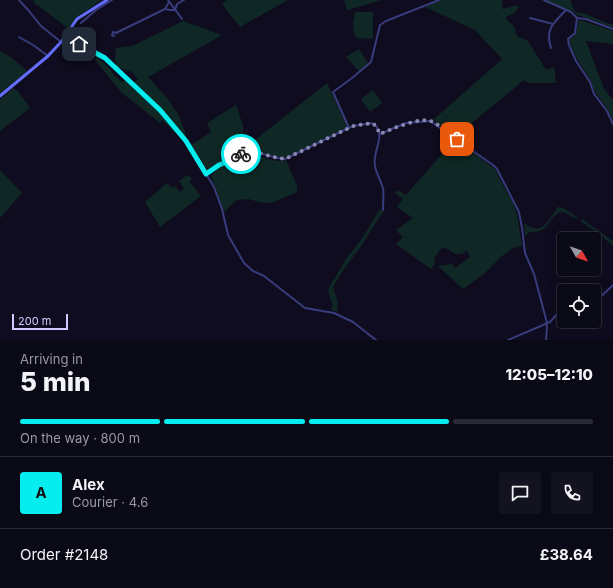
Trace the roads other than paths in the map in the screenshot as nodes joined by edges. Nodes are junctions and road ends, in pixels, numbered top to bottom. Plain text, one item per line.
1 (19, 0) edge
2 (107, 0) edge
3 (112, 0) edge
4 (184, 0) edge
5 (439, 0) edge
6 (544, 0) edge
7 (169, 1) edge
8 (177, 4) junction
9 (165, 9) junction
10 (175, 10) junction
11 (565, 11) junction
12 (82, 15) junction
13 (85, 18) junction
14 (530, 18) dead end
15 (577, 18) junction
16 (182, 19) dead end
17 (81, 23) dead end
18 (553, 24) junction
19 (613, 29) edge
20 (116, 33) dead end
21 (19, 37) dead end
22 (62, 40) junction
23 (551, 48) dead end
24 (48, 56) junction
25 (0, 96) edge
26 (613, 124) edge
27 (349, 128) junction
28 (380, 134) junction
29 (206, 174) junction
30 (383, 210) dead end
31 (613, 285) edge
32 (601, 298) edge
33 (557, 314) edge
34 (551, 321) junction
35 (546, 323) junction
36 (547, 327) junction
37 (376, 340) edge
38 (508, 340) edge
39 (546, 340) edge

1 - 22 street
2 - 12 main road
3 - 13 street
4 - 8 street
5 - 27 street
6 - 11 street
7 - 8 street
7 - 9 street
7 - 10 street
8 - 10 street
9 - 10 street
9 - 20 street
10 - 16 street
11 - 15 street
11 - 18 street
12 - 13 street
12 - 22 main road
13 - 17 street
14 - 18 street
15 - 19 street
15 - 26 street
18 - 23 street
21 - 24 street
22 - 24 main road
22 - 29 street
24 - 25 main road
27 - 28 street
27 - 29 street
28 - 30 street
28 - 35 street
29 - 37 street
31 - 32 street
33 - 34 street
34 - 35 street
34 - 36 street
35 - 36 street
35 - 38 street
36 - 39 street

